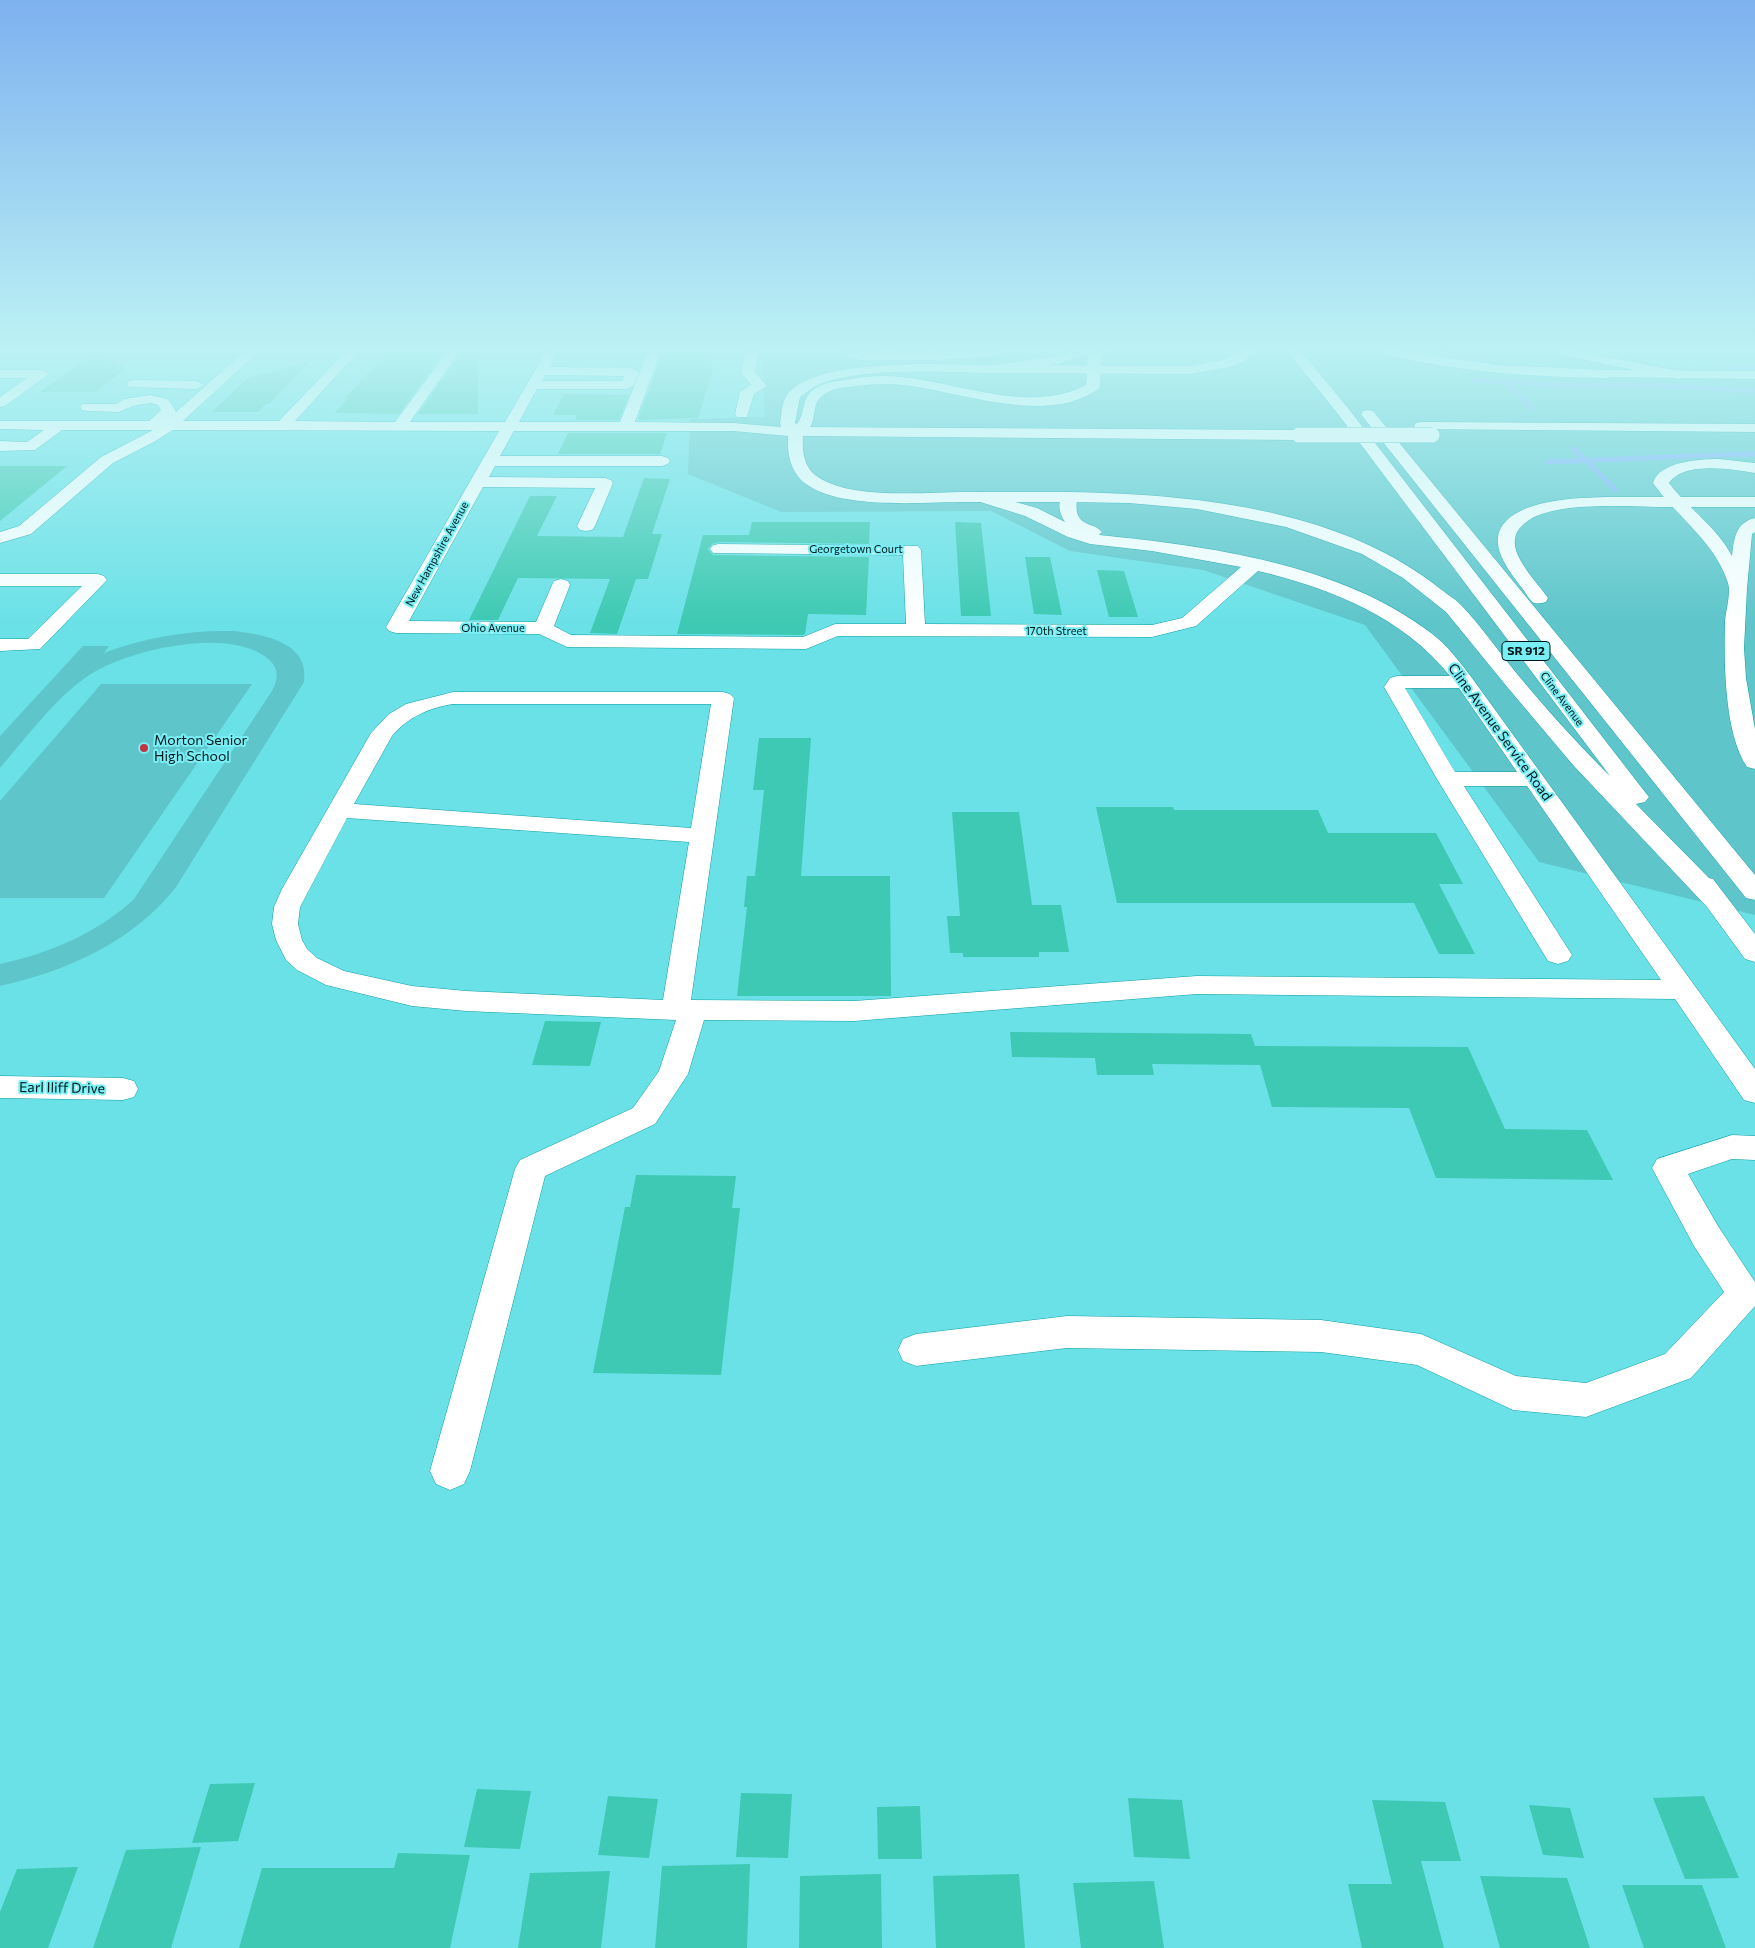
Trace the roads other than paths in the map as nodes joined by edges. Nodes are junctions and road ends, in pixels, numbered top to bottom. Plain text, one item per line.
1 (37, 442) edge
2 (143, 442) edge
3 (500, 442) edge
4 (775, 442) edge
5 (798, 442) edge
6 (1367, 442) edge
7 (1391, 442) edge
8 (542, 443) dead end
9 (0, 446) edge
10 (794, 451) junction
11 (489, 460) junction
12 (533, 461) junction
13 (662, 461) dead end
14 (1755, 468) edge
15 (477, 482) junction
16 (980, 497) junction
17 (1069, 497) junction
18 (1628, 502) junction
19 (1675, 502) junction
20 (1755, 502) edge
21 (1696, 522) junction
22 (586, 526) dead end
23 (1751, 530) edge
24 (0, 538) edge
25 (1123, 542) junction
26 (719, 549) dead end
27 (1254, 565) junction
28 (0, 580) edge
29 (1737, 583) junction
30 (561, 585) dead end
31 (396, 627) joint
32 (543, 628) junction
33 (916, 630) junction
34 (1746, 640) edge
35 (0, 645) edge
36 (1465, 682) junction
37 (1745, 685) edge
38 (1755, 762) edge
39 (1448, 779) junction
40 (1534, 779) junction
41 (339, 810) junction
42 (1702, 824) junction
43 (702, 836) junction
44 (1755, 892) edge
45 (1716, 901) junction
46 (1755, 953) edge
47 (1558, 955) dead end
48 (1683, 990) junction
49 (684, 1010) junction
50 (0, 1087) edge
51 (123, 1089) dead end
52 (1755, 1092) edge
53 (1755, 1148) edge
54 (916, 1350) dead end
55 (450, 1471) dead end

1 - 9 main road
2 - 24 main road
3 - 11 main road, New Hampshire Avenue
4 - 10 main road
5 - 10 main road, Cline Avenue Service Road
6 - 45 main road, Cline Avenue / SR 912
7 - 42 main road, SR 912
8 - 12 main road
10 - 16 main road, Cline Avenue Service Road
11 - 12 main road
11 - 15 main road, New Hampshire Avenue
12 - 13 main road
14 - 19 main road
15 - 22 main road
15 - 31 main road, New Hampshire Avenue
16 - 17 main road, Cline Avenue Service Road
16 - 25 main road, Cline Avenue Service Road
17 - 25 main road, Cline Avenue Service Road
17 - 45 main road
18 - 19 main road
18 - 21 main road
18 - 42 main road
19 - 20 main road
19 - 21 main road
21 - 29 main road
23 - 29 main road
25 - 27 main road, Cline Avenue Service Road
26 - 33 main road, Georgetown Court
27 - 33 main road, 170th Street
27 - 36 main road, Cline Avenue Service Road
28 - 35 main road
29 - 34 main road
30 - 32 main road, Ohio Avenue
31 - 32 main road, Ohio Avenue
32 - 33 main road, 170th Street
34 - 37 main road
36 - 39 main road
36 - 40 main road, Cline Avenue Service Road
37 - 38 main road
39 - 40 main road
39 - 47 main road
40 - 48 main road, Cline Avenue Service Road
41 - 43 main road
41 - 43 main road
41 - 49 main road
42 - 44 main road, SR 912
43 - 49 main road
45 - 46 main road, Cline Avenue / SR 912
48 - 49 main road
48 - 52 main road, Cline Avenue Service Road
49 - 55 main road
50 - 51 main road, Earl Iliff Drive
53 - 54 main road

